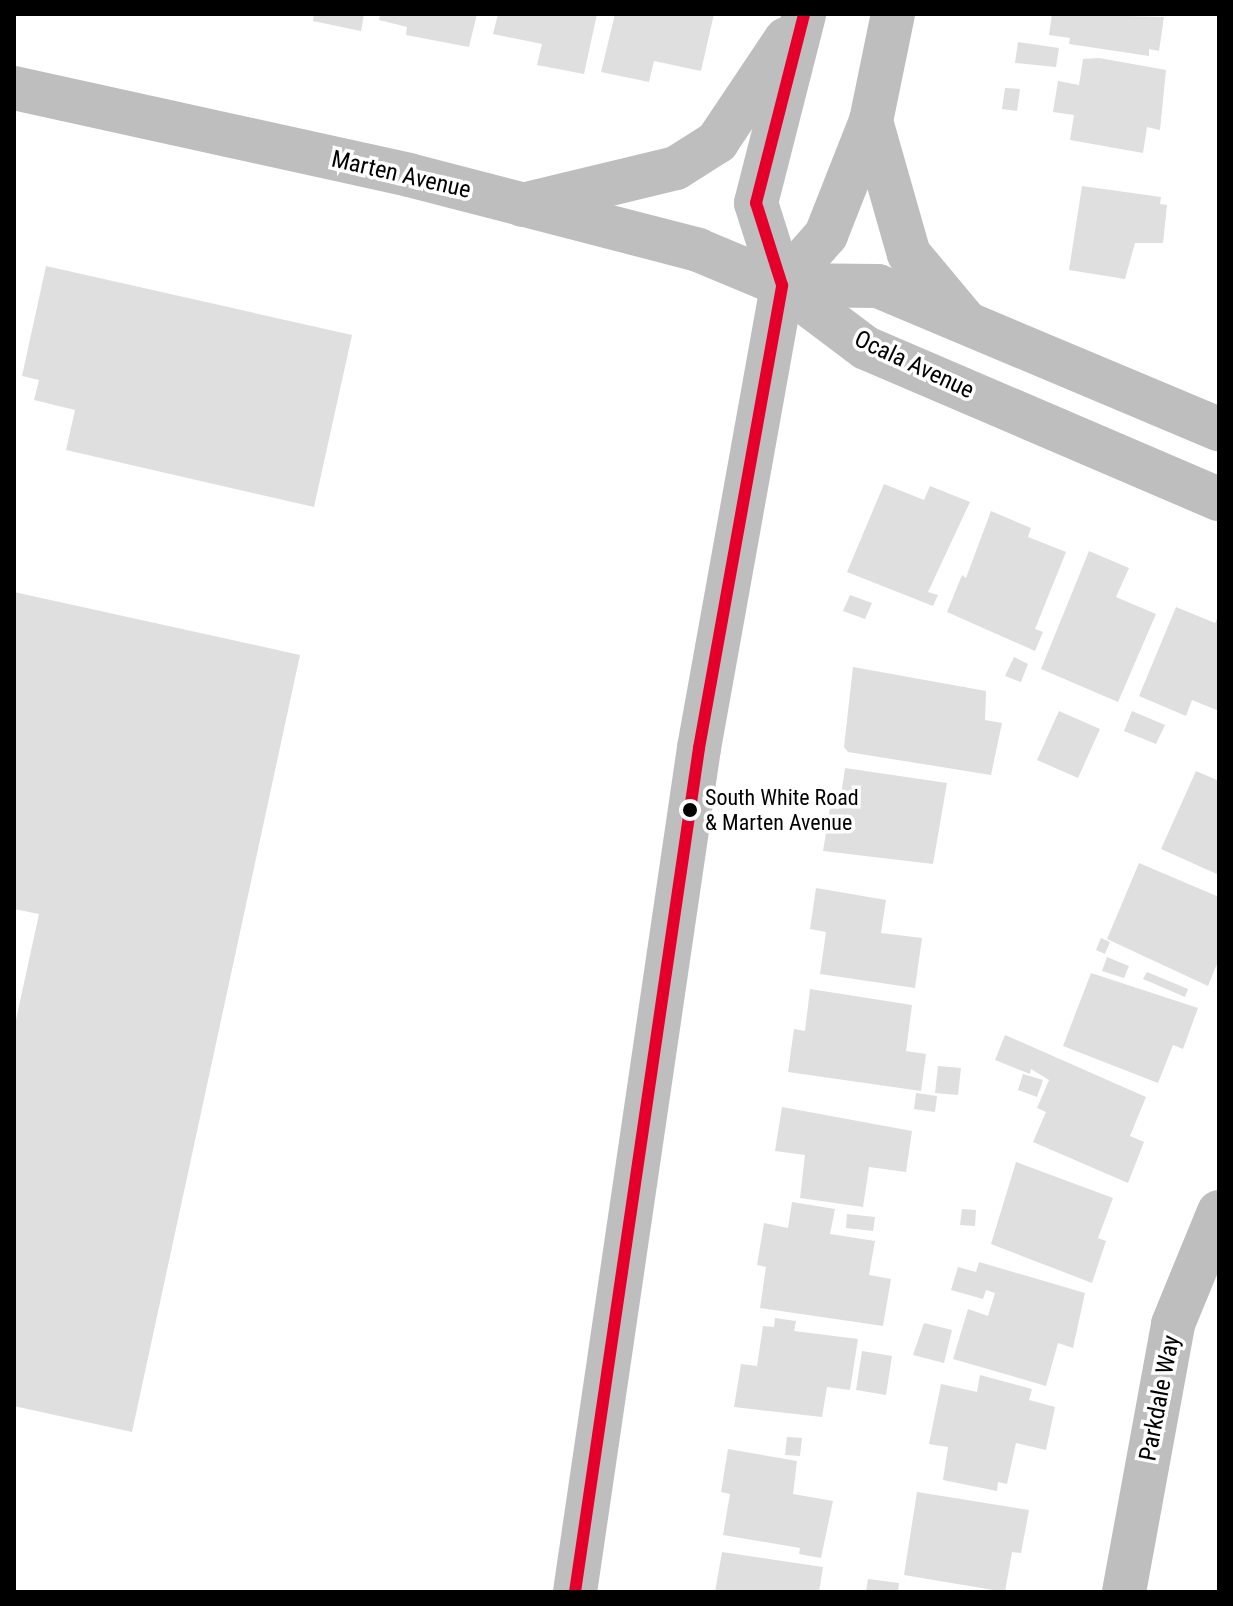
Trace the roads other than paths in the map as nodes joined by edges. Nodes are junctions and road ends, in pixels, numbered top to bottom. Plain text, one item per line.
1 (803, 14) edge
2 (893, 14) edge
3 (14, 88) edge
4 (871, 121) junction
5 (523, 205) junction
6 (782, 285) junction
7 (965, 321) junction
8 (1219, 429) edge
9 (1219, 499) edge
10 (1219, 1212) edge
11 (575, 1592) edge
12 (1124, 1592) edge

1 - 5 main road
1 - 6 main road
2 - 4 main road
3 - 5 main road, Marten Avenue
4 - 6 main road
4 - 7 main road
5 - 6 main road, Marten Avenue
6 - 7 main road
6 - 9 main road, Ocala Avenue
6 - 11 main road
7 - 8 main road
10 - 12 main road, Parkdale Way

